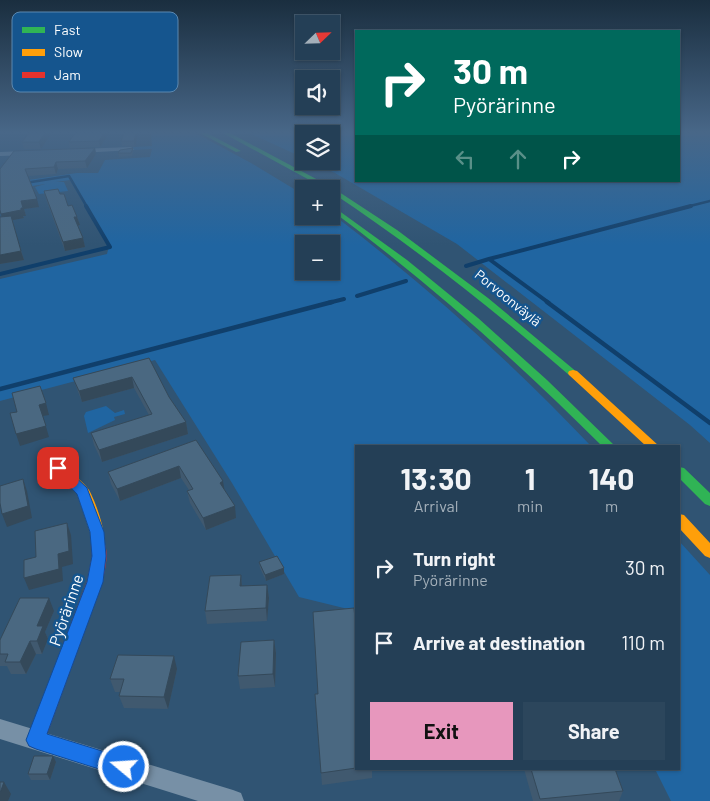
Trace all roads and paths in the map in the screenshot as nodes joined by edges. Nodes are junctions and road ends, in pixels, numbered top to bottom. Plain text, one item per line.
1 (272, 170) edge
2 (296, 170) edge
3 (314, 180) edge
4 (295, 183) dead end
5 (340, 195) edge
6 (340, 213) edge
7 (608, 445) edge
8 (652, 445) edge
9 (58, 468) dead end
10 (680, 472) edge
11 (710, 501) edge
12 (680, 520) edge
13 (710, 552) edge
14 (0, 729) edge
15 (36, 740) junction
16 (233, 801) edge

1 - 4 main road
2 - 3 main road, Porvoonväylä
5 - 8 main road, Porvoonväylä
6 - 7 main road
9 - 15 main road, Pyörärinne
10 - 11 main road
12 - 13 main road
14 - 15 street
15 - 16 street

